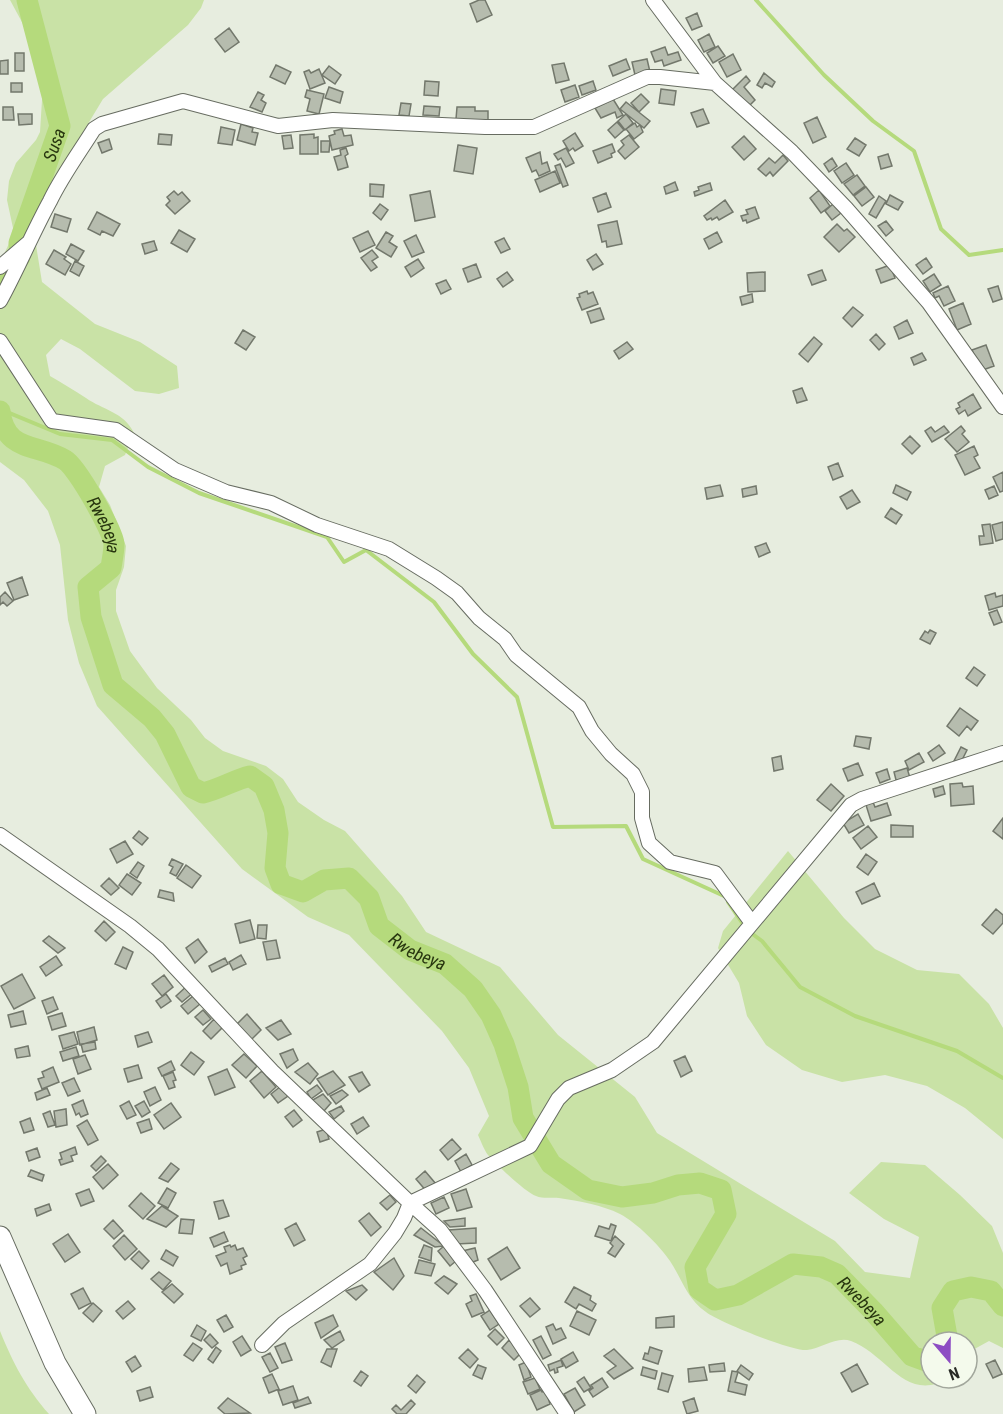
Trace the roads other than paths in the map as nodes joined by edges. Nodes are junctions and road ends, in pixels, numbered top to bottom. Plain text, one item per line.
1 (653, 0) edge
2 (715, 83) junction
3 (28, 243) junction
4 (0, 267) edge
5 (0, 301) edge
6 (0, 341) edge
7 (1003, 407) edge
8 (1003, 753) edge
9 (0, 835) edge
10 (752, 923) junction
11 (410, 1203) junction
12 (0, 1237) edge
13 (262, 1345) dead end
14 (86, 1414) edge
15 (567, 1414) edge

1 - 2 street
2 - 3 street
2 - 7 street
3 - 4 street
3 - 5 street
6 - 10 street
8 - 10 street
9 - 11 street
10 - 11 street
11 - 13 street
11 - 15 street
12 - 14 main road

